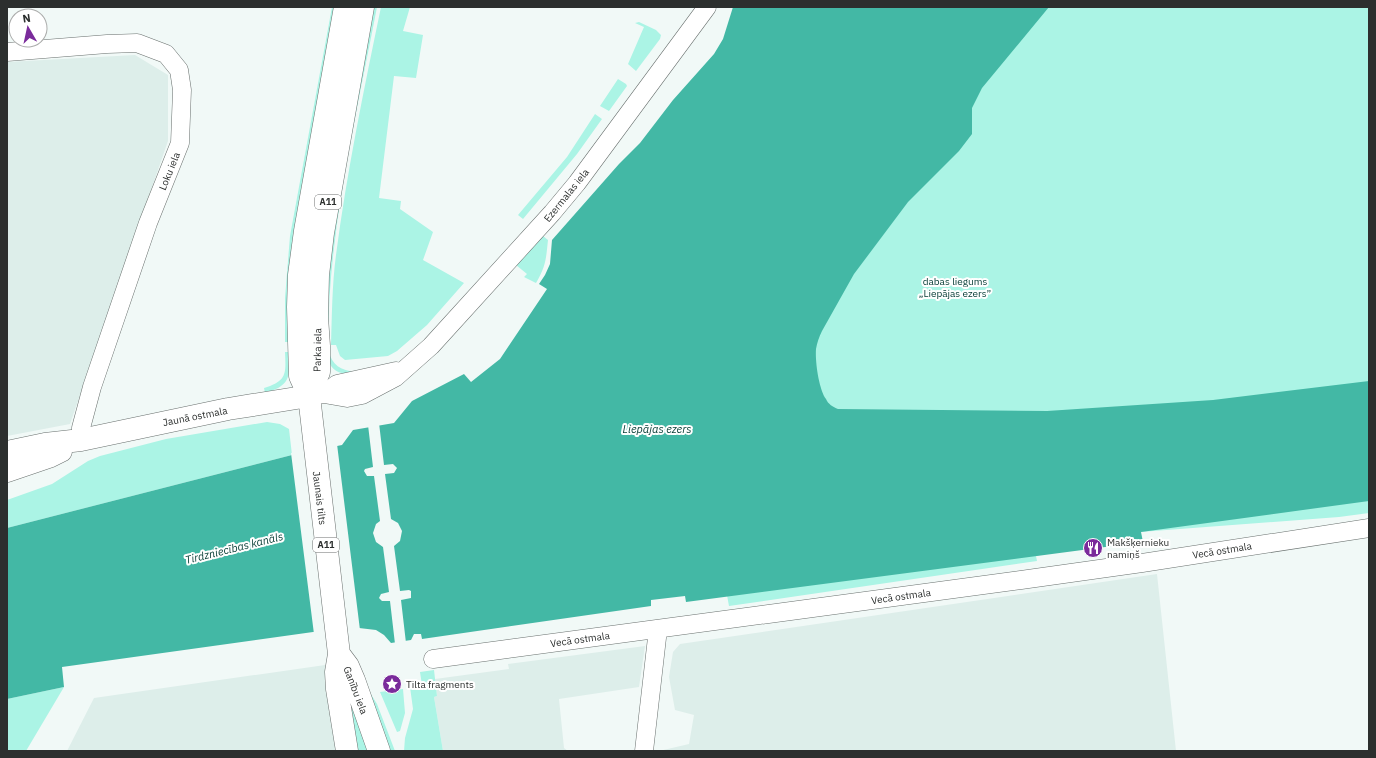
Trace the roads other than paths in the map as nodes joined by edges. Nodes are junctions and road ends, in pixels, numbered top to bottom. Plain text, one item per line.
1 (345, 7) edge
2 (363, 7) edge
3 (707, 7) edge
4 (7, 52) edge
5 (316, 395) junction
6 (81, 440) junction
7 (7, 452) edge
8 (7, 471) edge
9 (1369, 528) edge
10 (658, 629) junction
11 (339, 654) junction
12 (433, 659) dead end
13 (348, 751) edge
14 (379, 751) edge
15 (644, 751) edge

1 - 5 main road, Parka iela / A11
2 - 5 main road, Parka iela / A11
3 - 5 street, Ezermalas iela
4 - 6 street, Loku iela
5 - 6 main road, Jaunā ostmala
5 - 11 main road, Jaunais tilts / A11
6 - 7 main road, Jaunā ostmala
6 - 8 main road, Jaunā ostmala
9 - 10 street, Vecā ostmala
10 - 12 street, Vecā ostmala
10 - 15 street
11 - 13 main road, Ganību iela / A11
11 - 14 main road, Ganību iela / A11

